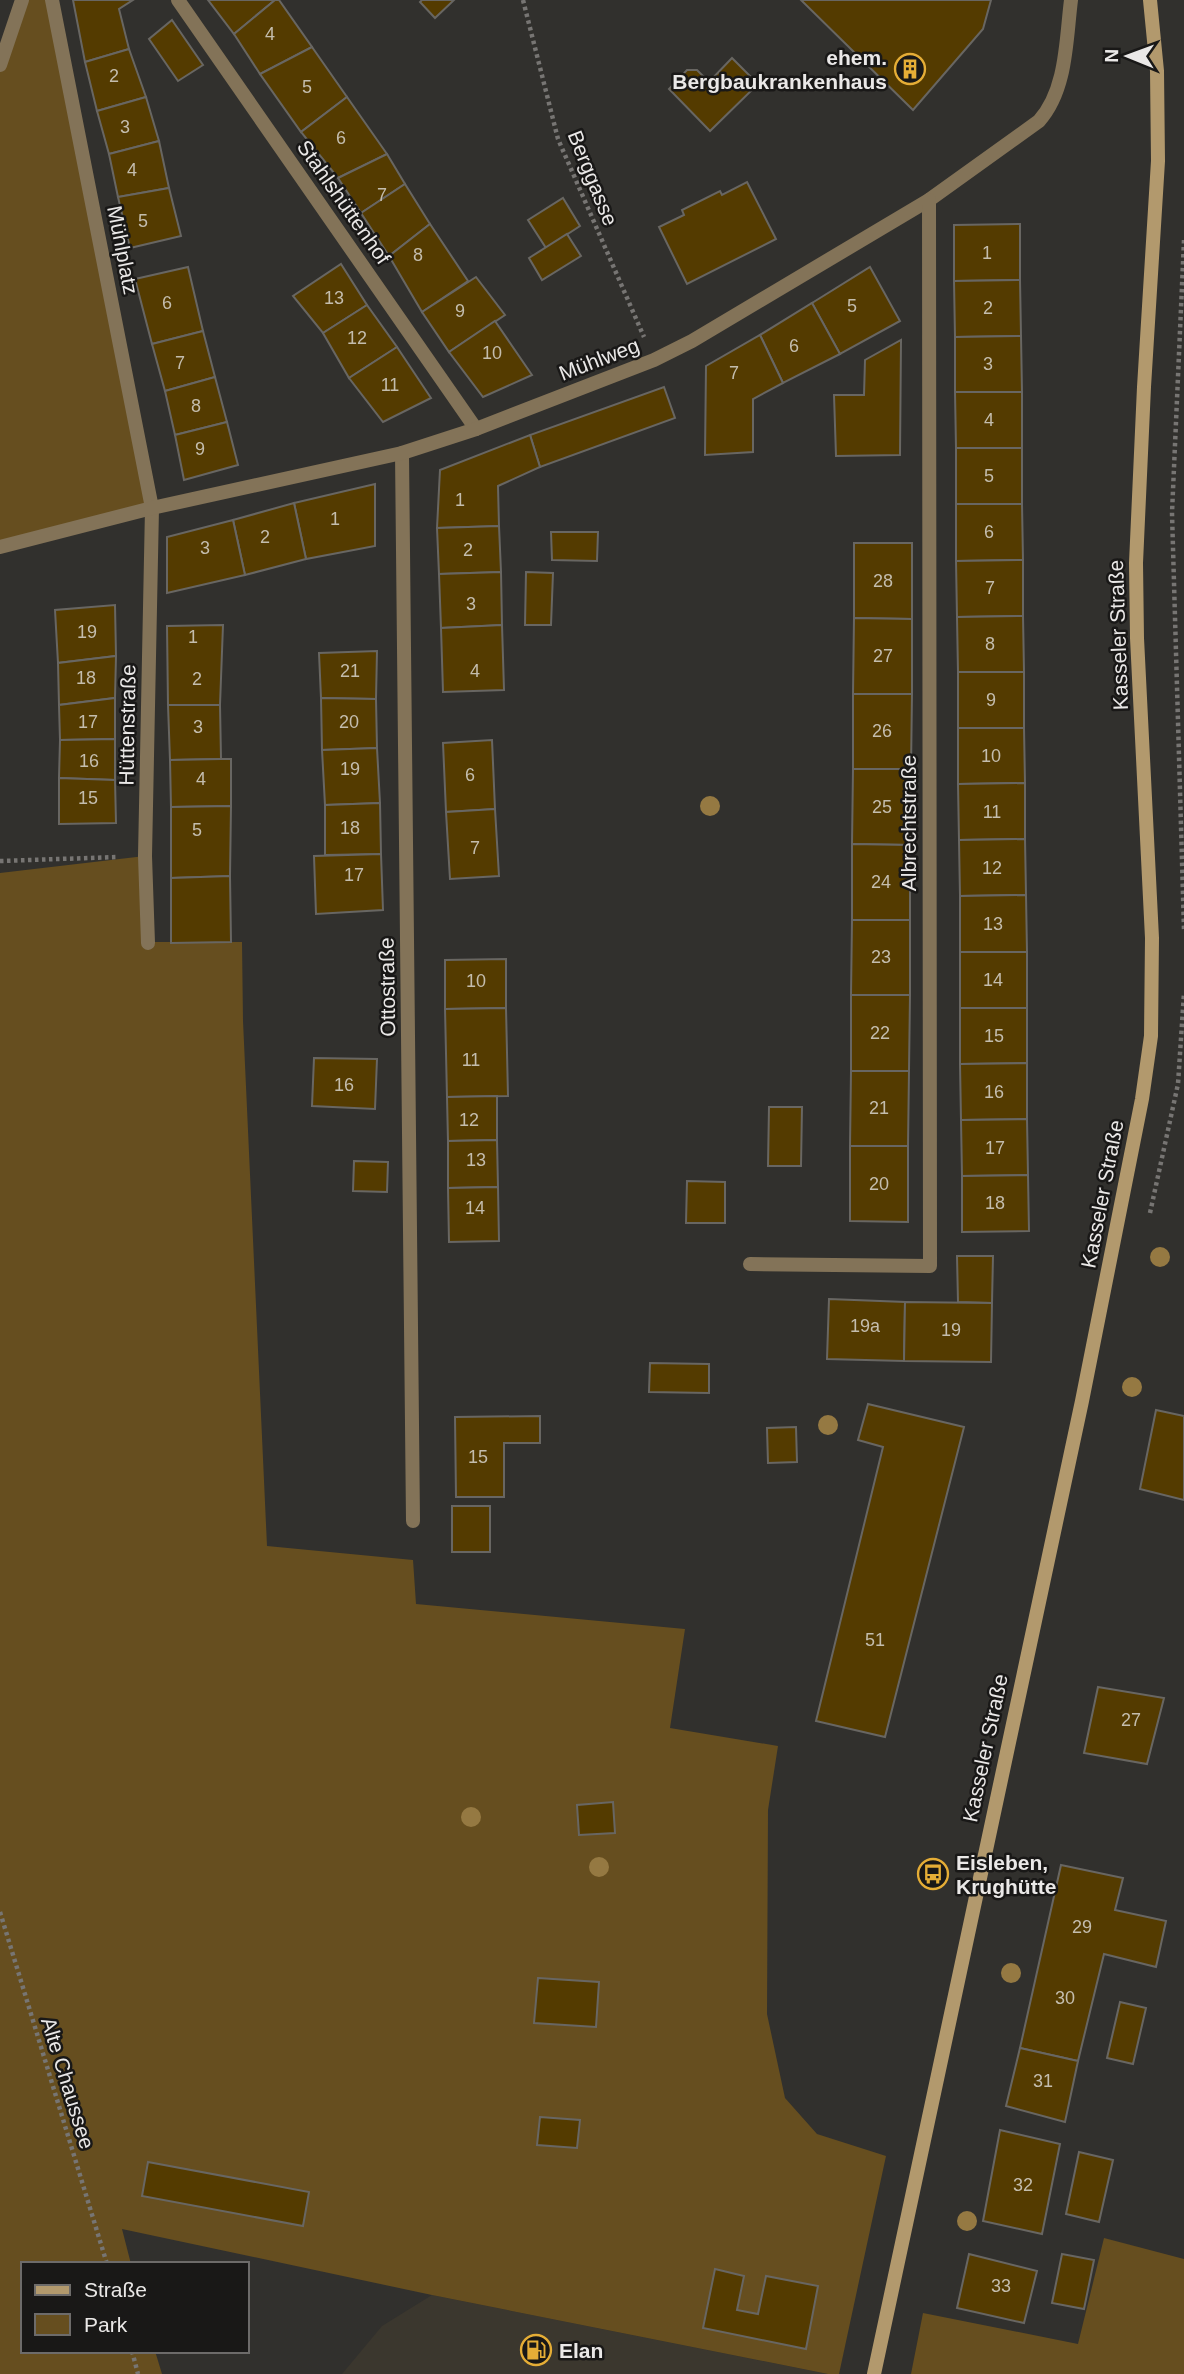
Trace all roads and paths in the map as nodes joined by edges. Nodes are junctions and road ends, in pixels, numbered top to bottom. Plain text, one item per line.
1 (22, 0) edge
2 (52, 0) edge
3 (178, 0) edge
4 (523, 0) edge
5 (1070, 0) edge
6 (1150, 0) edge
7 (0, 65) edge
8 (929, 200) junction
9 (1184, 240) edge
10 (654, 360) junction
11 (476, 429) junction
12 (402, 453) junction
13 (152, 508) junction
14 (0, 547) edge
15 (145, 856) junction
16 (0, 861) edge
17 (1184, 930) edge
18 (148, 943) dead end
19 (750, 1264) dead end
20 (413, 1521) dead end
21 (0, 1912) edge
22 (106, 2262) edge
23 (133, 2353) edge
24 (138, 2374) edge
25 (874, 2374) edge

1 - 7 street
2 - 13 street, Mühlplatz
3 - 11 street, Stahlshüttenhof
4 - 10 path, Berggasse
5 - 8 street, Mühlweg
6 - 25 main road, Kasseler Straße
8 - 10 street, Mühlweg
8 - 19 street, Albrechtstraße
9 - 17 path
10 - 11 street, Mühlweg
11 - 12 street, Mühlweg
12 - 13 street, Mühlweg
12 - 20 street, Ottostraße
13 - 14 street, Mühlweg
13 - 15 street, Hüttenstraße
15 - 16 path
15 - 18 street, Hüttenstraße
21 - 22 path, Alte Chaussee
23 - 24 path

